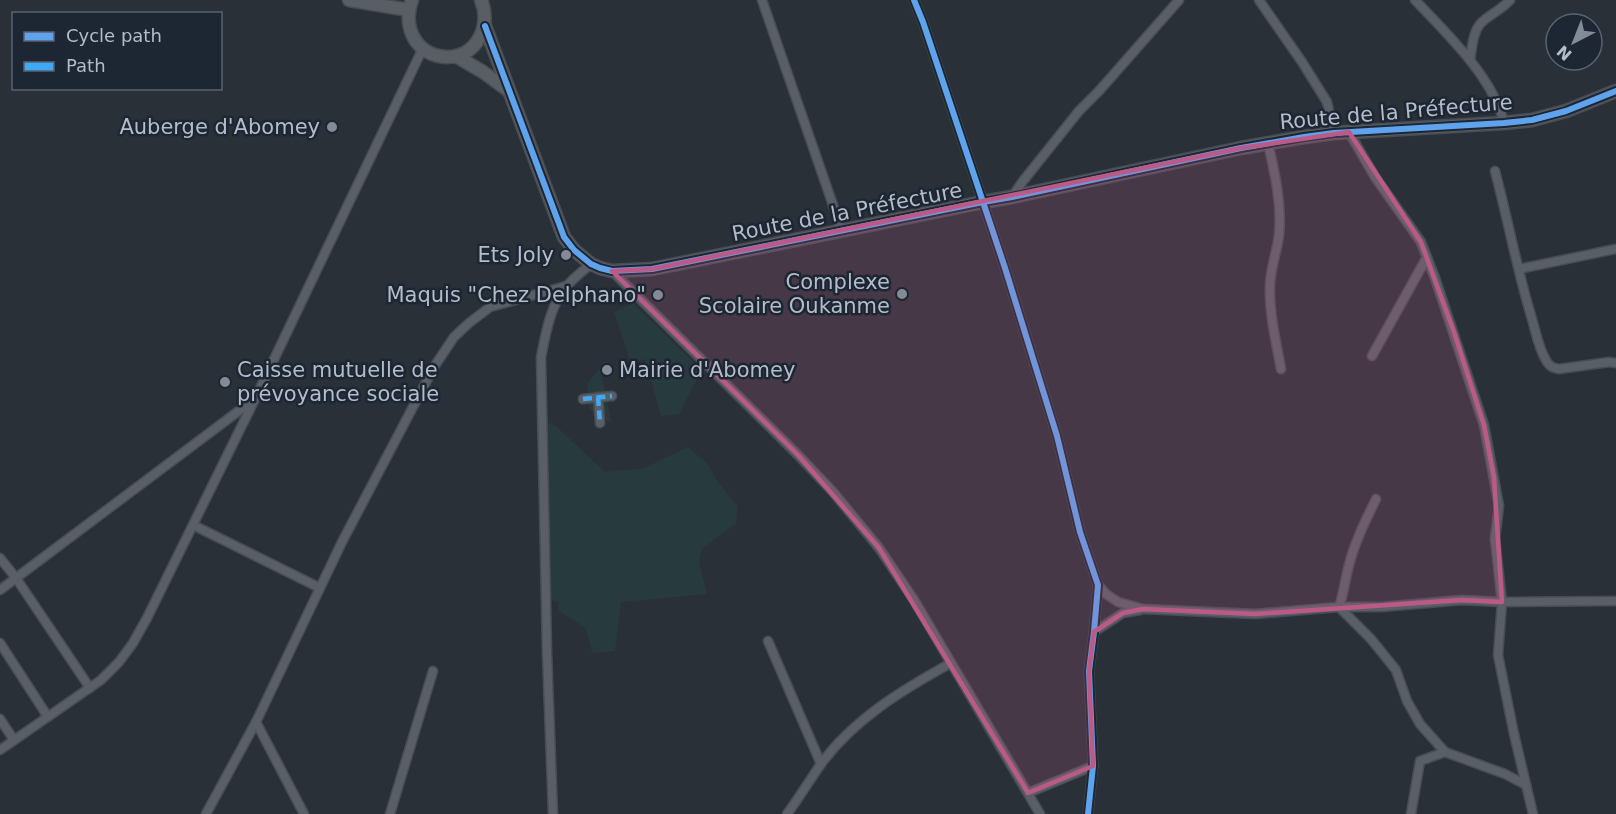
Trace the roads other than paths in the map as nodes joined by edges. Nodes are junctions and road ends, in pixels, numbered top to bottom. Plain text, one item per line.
1 (350, 0) edge
2 (481, 0) edge
3 (762, 0) edge
4 (914, 0) edge
5 (1179, 0) edge
6 (1259, 0) edge
7 (1415, 0) edge
8 (1510, 0) edge
9 (410, 5) edge
10 (485, 26) junction
11 (423, 48) junction
12 (456, 56) junction
13 (1470, 60) junction
14 (1616, 91) edge
15 (510, 92) junction
16 (1504, 123) junction
17 (1349, 132) junction
18 (1334, 133) junction
19 (1268, 143) junction
20 (1495, 171) dead end
21 (1012, 197) junction
22 (983, 202) junction
23 (842, 231) junction
24 (1616, 249) edge
25 (1426, 258) junction
26 (591, 264) junction
27 (1519, 269) junction
28 (612, 271) junction
29 (566, 286) junction
30 (1372, 356) dead end
31 (1616, 363) edge
32 (1281, 369) dead end
33 (612, 396) dead end
34 (598, 398) junction
35 (255, 399) junction
36 (583, 399) dead end
37 (600, 423) dead end
38 (1376, 499) dead end
39 (193, 525) junction
40 (0, 558) edge
41 (16, 578) junction
42 (1098, 585) junction
43 (320, 588) junction
44 (0, 590) edge
45 (1616, 601) edge
46 (1502, 602) junction
47 (1339, 607) junction
48 (1143, 609) junction
49 (1094, 632) junction
50 (768, 641) dead end
51 (0, 643) edge
52 (951, 663) junction
53 (433, 671) dead end
54 (90, 688) junction
55 (48, 717) junction
56 (0, 719) edge
57 (256, 722) junction
58 (14, 740) junction
59 (0, 750) edge
60 (1445, 752) junction
61 (821, 764) junction
62 (1093, 766) junction
63 (1526, 784) junction
64 (1028, 793) junction
65 (206, 814) edge
66 (304, 814) edge
67 (390, 814) edge
68 (553, 814) edge
69 (787, 814) edge
70 (1040, 814) edge
71 (1088, 814) edge
72 (1411, 814) edge
73 (1533, 814) edge

1 - 9 street
2 - 10 street, Route de la Préfecture
3 - 23 street
4 - 22 street
5 - 21 street
6 - 18 street
7 - 13 street
8 - 13 street
9 - 11 street
10 - 12 street
10 - 15 street, Route de la Préfecture
11 - 12 street
11 - 35 street
12 - 15 street
13 - 16 street
14 - 16 street, Route de la Préfecture
15 - 26 street, Route de la Préfecture
16 - 17 street, Route de la Préfecture
17 - 18 street, Route de la Préfecture
17 - 25 street
18 - 19 street, Route de la Préfecture
19 - 21 street, Route de la Préfecture
19 - 32 street
20 - 27 street
21 - 22 street, Route de la Préfecture
22 - 23 street, Route de la Préfecture
22 - 42 street
23 - 28 street, Route de la Préfecture
24 - 27 street
25 - 30 street
25 - 46 street
26 - 28 street, Route de la Préfecture
26 - 29 street
27 - 31 street
28 - 52 street
29 - 43 street
29 - 68 street
33 - 34 street
34 - 36 street
34 - 37 street
35 - 39 street
35 - 41 street
38 - 47 street
39 - 43 street
39 - 54 street
40 - 41 street
41 - 44 street
41 - 54 street
42 - 48 street
42 - 49 street
43 - 57 street
45 - 46 street
46 - 47 street
46 - 63 street
47 - 48 street
47 - 60 street
48 - 49 street
49 - 62 street
50 - 61 street
51 - 55 street
52 - 61 street
52 - 64 street
53 - 67 street
54 - 55 street
55 - 58 street
56 - 58 street
57 - 65 street
57 - 66 street
58 - 59 street
60 - 63 street
60 - 72 street
61 - 69 street
62 - 64 street
62 - 71 street
63 - 73 street
64 - 70 street

